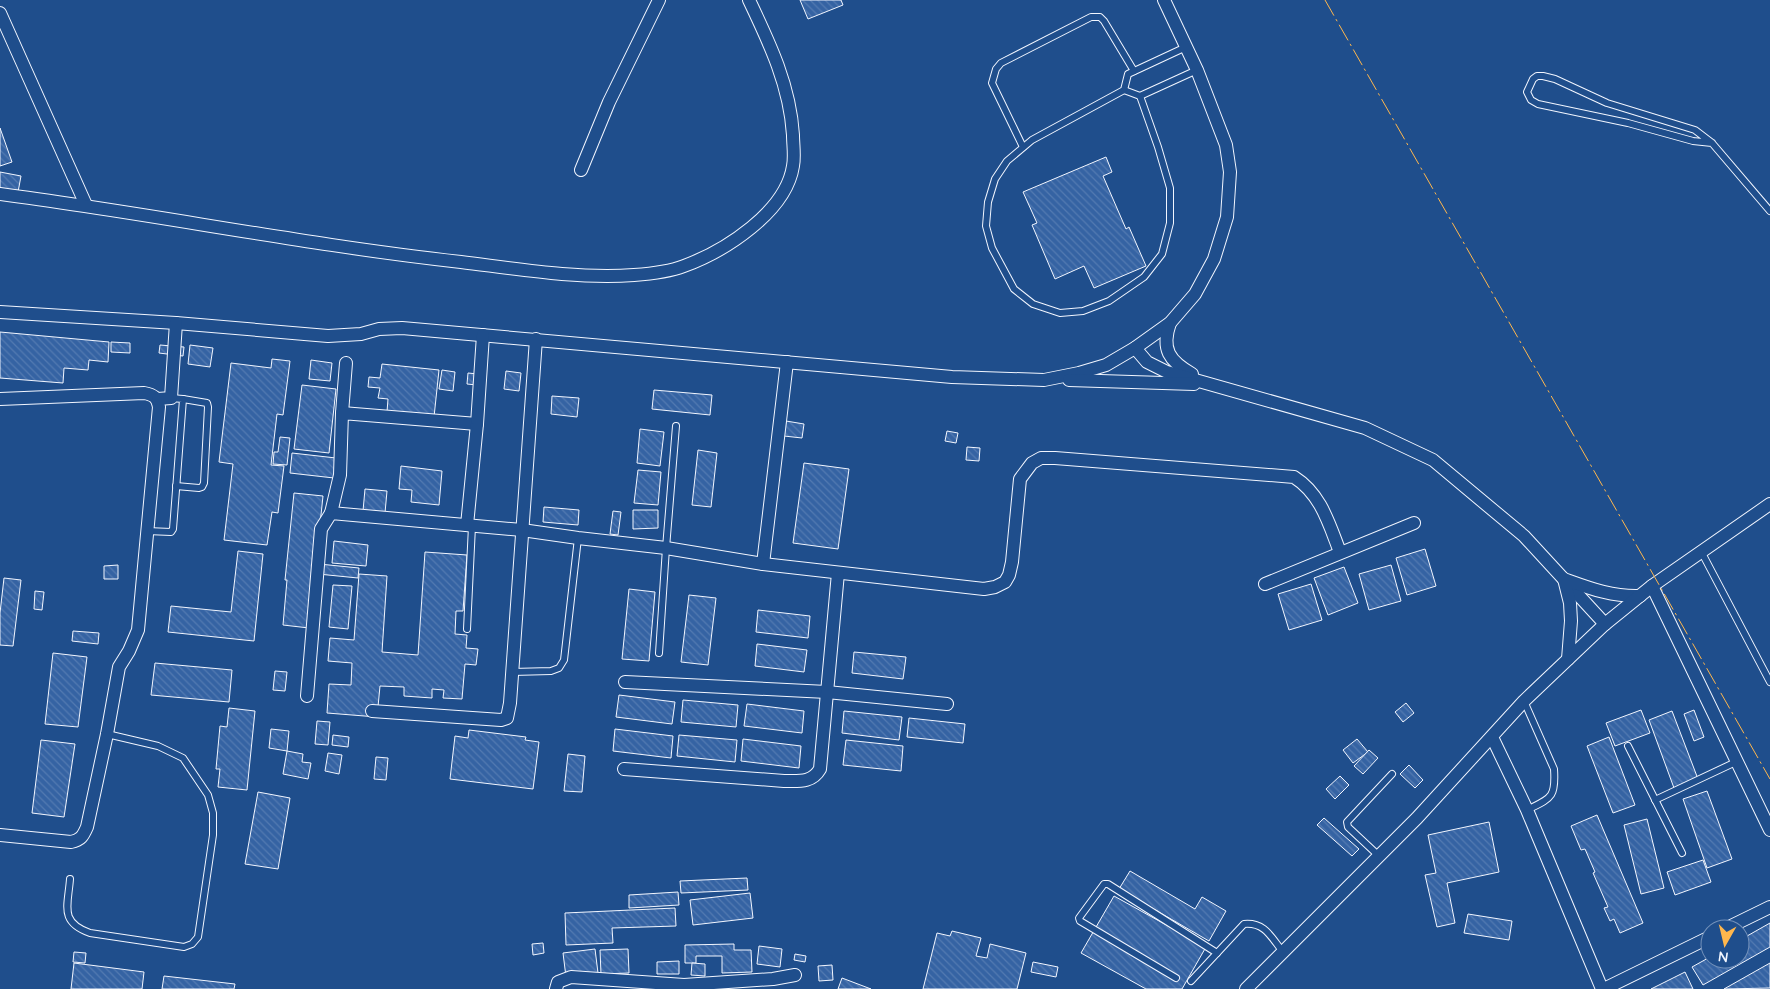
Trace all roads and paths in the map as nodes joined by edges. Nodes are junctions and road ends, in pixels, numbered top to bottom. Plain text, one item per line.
1 (659, 0) edge
2 (749, 0) edge
3 (1164, 0) edge
4 (0, 13) edge
5 (1186, 47) junction
6 (1197, 70) junction
7 (1134, 71) junction
8 (1124, 90) junction
9 (1140, 96) junction
10 (1712, 144) junction
11 (1024, 147) junction
12 (581, 170) dead end
13 (0, 194) edge
14 (86, 205) junction
15 (1770, 211) edge
16 (0, 312) edge
17 (1170, 323) junction
18 (176, 324) junction
19 (483, 335) junction
20 (536, 339) junction
21 (1136, 348) junction
22 (787, 362) junction
23 (346, 363) dead end
24 (1044, 380) junction
25 (1209, 384) junction
26 (0, 399) edge
27 (170, 399) junction
28 (342, 413) junction
29 (477, 424) junction
30 (676, 426) dead end
31 (176, 486) junction
32 (1770, 504) edge
33 (331, 513) junction
34 (1414, 523) dead end
35 (470, 525) junction
36 (522, 530) junction
37 (147, 532) junction
38 (578, 538) junction
39 (666, 548) junction
40 (1340, 552) junction
41 (1702, 553) junction
42 (763, 564) junction
43 (838, 573) junction
44 (1564, 578) junction
45 (1265, 584) dead end
46 (1652, 586) junction
47 (1640, 596) junction
48 (1605, 624) junction
49 (467, 628) dead end
50 (659, 653) dead end
51 (1568, 659) junction
52 (512, 672) junction
53 (625, 682) dead end
54 (1770, 682) edge
55 (827, 692) junction
56 (307, 696) dead end
57 (1524, 701) junction
58 (947, 704) dead end
59 (372, 712) dead end
60 (107, 734) junction
61 (1492, 737) junction
62 (1628, 746) dead end
63 (1738, 760) junction
64 (624, 770) dead end
65 (1392, 774) dead end
66 (1655, 800) junction
67 (1527, 810) junction
68 (1770, 830) edge
69 (0, 835) edge
70 (1682, 853) dead end
71 (1379, 856) junction
72 (70, 879) dead end
73 (1770, 907) edge
74 (1746, 919) edge
75 (1700, 942) edge
76 (1283, 952) junction
77 (1217, 953) junction
78 (795, 975) dead end
79 (1176, 978) dead end
80 (1191, 981) dead end
81 (556, 989) edge
82 (1246, 989) edge
83 (1603, 989) edge

1 - 12 street
2 - 14 street
3 - 5 street
4 - 14 street
5 - 6 street
5 - 7 lane
6 - 9 lane
6 - 17 street
7 - 8 lane
7 - 11 lane
8 - 9 lane
8 - 11 lane
9 - 11 lane
10 - 10 lane
10 - 15 lane
13 - 14 street
16 - 18 street
17 - 21 street
17 - 25 street
18 - 19 street
18 - 27 street
19 - 20 street
19 - 29 street
20 - 22 street
20 - 36 street
21 - 24 street
21 - 25 street
22 - 24 street
22 - 42 street
23 - 28 street
24 - 25 street
25 - 44 street
26 - 27 street
27 - 31 lane
27 - 31 lane
27 - 37 street
28 - 29 street
28 - 33 street
29 - 35 street
30 - 39 lane
31 - 37 lane
32 - 41 street
33 - 35 street
33 - 56 street
34 - 40 street
35 - 36 street
35 - 49 lane
36 - 38 street
36 - 52 street
37 - 60 street
38 - 39 street
38 - 52 lane
39 - 42 street
39 - 50 lane
40 - 43 street
40 - 45 street
41 - 46 street
41 - 54 lane
42 - 43 street
43 - 55 street
44 - 47 street
44 - 48 street
44 - 51 street
46 - 47 street
46 - 63 street
47 - 48 street
48 - 51 street
51 - 57 street
52 - 59 street
53 - 55 street
55 - 58 street
55 - 64 street
57 - 61 street
57 - 67 lane
60 - 69 street
60 - 72 lane
61 - 67 street
61 - 71 street
62 - 66 lane
63 - 66 lane
63 - 68 street
65 - 71 lane
66 - 70 lane
67 - 83 street
71 - 76 street
73 - 74 street
75 - 83 street
76 - 77 lane
76 - 82 street
77 - 79 lane
77 - 80 lane
78 - 81 street

